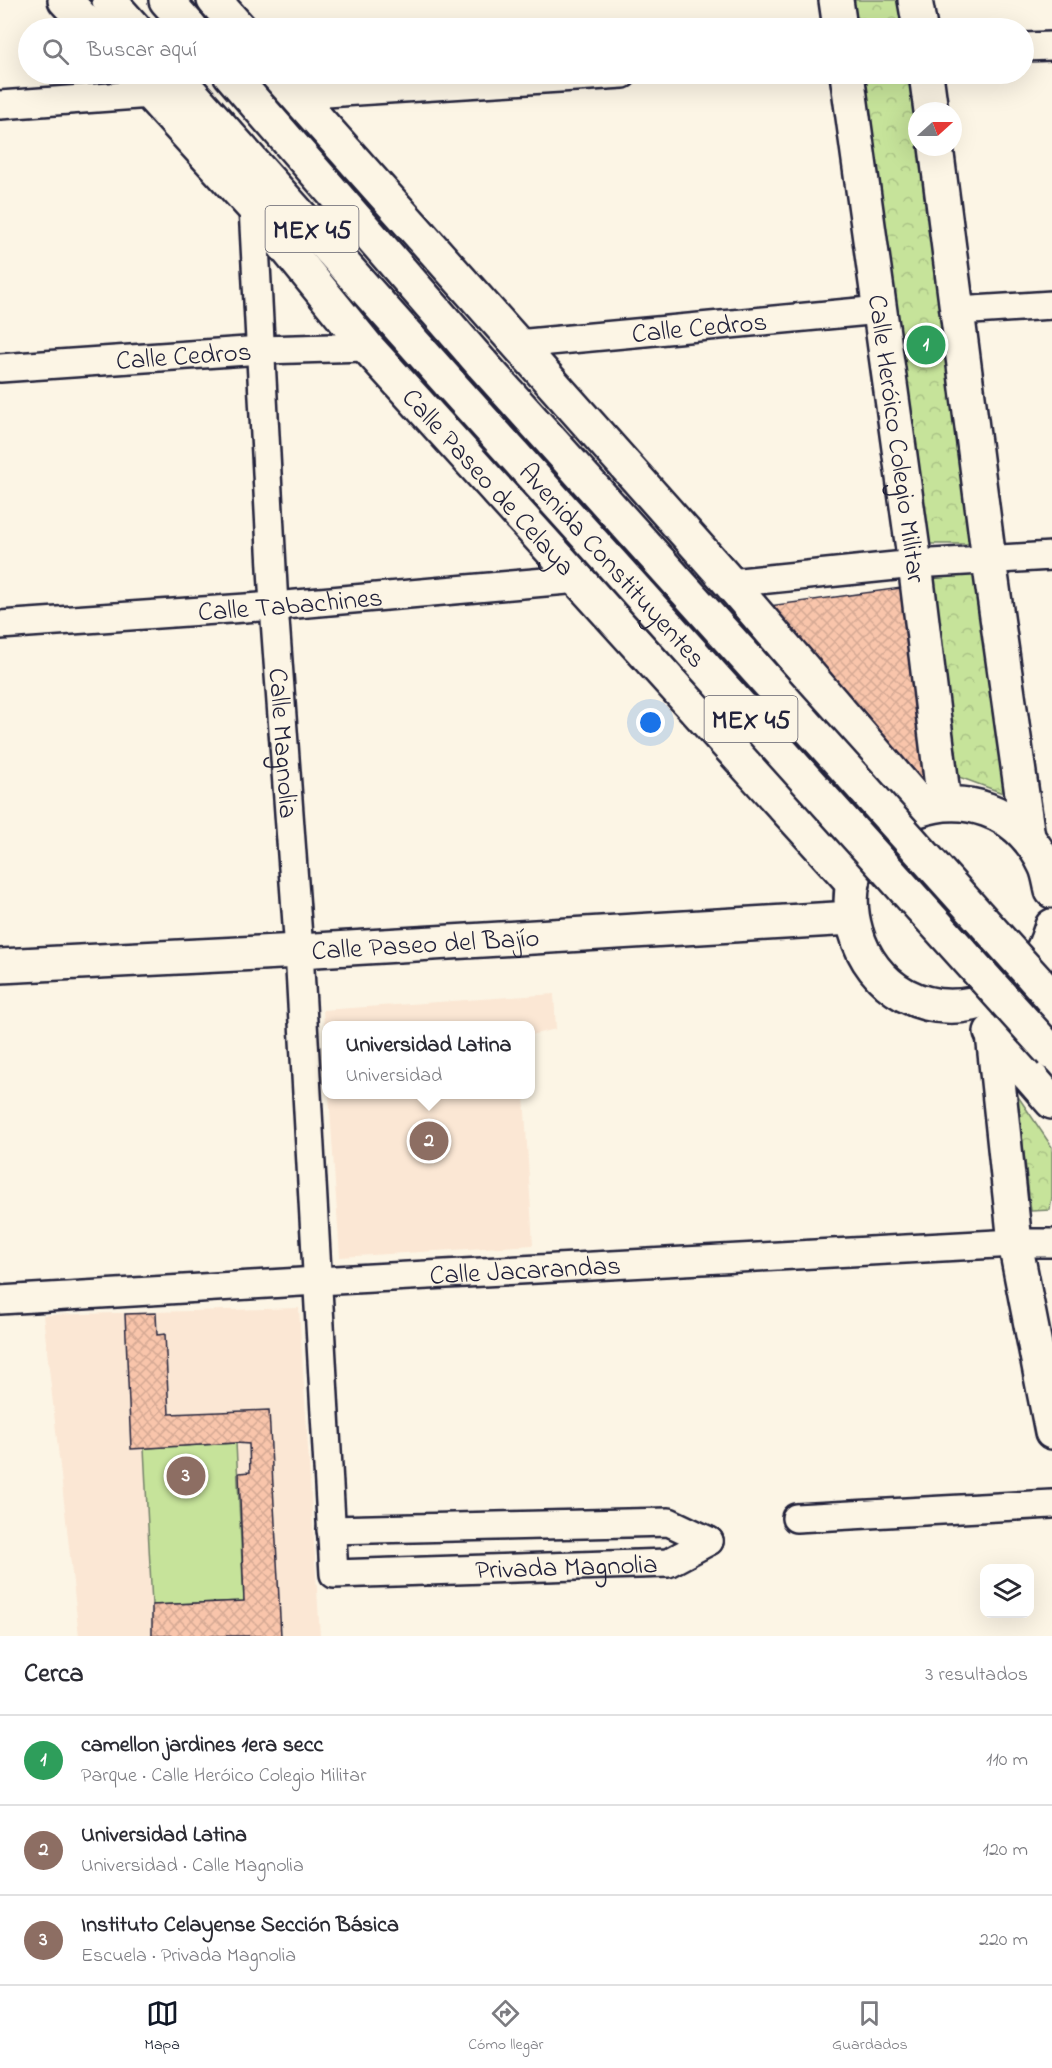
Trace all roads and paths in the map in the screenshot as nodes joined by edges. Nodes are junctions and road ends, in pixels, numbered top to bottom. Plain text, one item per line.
1 (65, 0) edge
2 (109, 0) edge
3 (166, 0) edge
4 (214, 0) edge
5 (836, 0) edge
6 (915, 0) edge
7 (82, 18) edge
8 (125, 18) edge
9 (182, 18) edge
10 (238, 18) edge
11 (839, 18) edge
12 (918, 18) edge
13 (1052, 45) edge
14 (1034, 46) edge
15 (127, 84) edge
16 (161, 84) edge
17 (161, 84) edge
18 (162, 84) edge
19 (239, 84) edge
20 (248, 84) edge
21 (286, 84) edge
22 (848, 84) edge
23 (927, 84) edge
24 (930, 102) edge
25 (0, 105) edge
26 (937, 156) edge
27 (253, 207) junction
28 (431, 248) junction
29 (1052, 305) edge
30 (880, 310) junction
31 (957, 311) junction
32 (345, 320) junction
33 (517, 344) junction
34 (367, 347) junction
35 (261, 350) junction
36 (0, 368) edge
37 (1052, 556) edge
38 (989, 560) junction
39 (915, 564) junction
40 (579, 579) junction
41 (730, 583) junction
42 (274, 606) junction
43 (0, 625) edge
44 (829, 698) junction
45 (737, 754) junction
46 (933, 805) junction
47 (1028, 837) junction
48 (853, 883) junction
49 (1052, 891) edge
50 (852, 918) junction
51 (1049, 944) edge
52 (299, 951) junction
53 (0, 966) edge
54 (1052, 998) edge
55 (968, 1006) junction
56 (993, 1034) junction
57 (1052, 1053) edge
58 (1052, 1102) edge
59 (1015, 1243) junction
60 (1052, 1243) edge
61 (316, 1281) junction
62 (0, 1300) edge
63 (1052, 1432) edge
64 (1052, 1504) edge
65 (796, 1518) dead end
66 (513, 1526) junction
67 (331, 1530) junction
68 (518, 1568) junction

1 - 7 main road
2 - 8 main road
3 - 9 main road
4 - 10 main road
5 - 11 main road
6 - 12 main road
13 - 14 street
15 - 25 street
16 - 27 main road, Calle Paseo de Celaya
17 - 32 main road
18 - 57 main road, Avenida Constituyentes / MEX 45, bridge
19 - 54 main road, Avenida Constituyentes / MEX 45, bridge
20 - 28 main road
21 - 28 main road
22 - 30 main road, Calle Heróico Colegio Militar
23 - 24 main road
26 - 31 main road
27 - 32 main road, Calle Paseo de Celaya
27 - 35 street, Calle Magnolia
28 - 33 main road
29 - 31 street
30 - 33 street, Calle Cedros
30 - 39 main road, Calle Heróico Colegio Militar
31 - 38 main road
32 - 34 main road, Calle Paseo de Celaya
33 - 41 main road
34 - 35 street, Calle Cedros
34 - 40 main road, Calle Paseo de Celaya
35 - 36 street, Calle Cedros
35 - 42 street, Calle Magnolia
37 - 38 street
38 - 39 street
38 - 47 main road
39 - 41 street
39 - 46 main road, Calle Heróico Colegio Militar
40 - 42 street, Calle Tabachines
40 - 45 main road, Calle Paseo de Celaya
41 - 44 main road
42 - 43 street, Calle Tabachines
42 - 52 street, Calle Magnolia
44 - 45 street
44 - 46 main road
45 - 48 main road, Calle Paseo de Celaya
46 - 47 main road
46 - 48 main road
47 - 49 main road
48 - 50 main road
50 - 52 main road, Calle Paseo del Bajío
50 - 55 main road
51 - 55 main road
52 - 53 main road, Calle Paseo del Bajío
52 - 61 street, Calle Magnolia
55 - 56 main road
56 - 58 main road
56 - 59 main road
59 - 60 street, Calle Jacarandas
59 - 61 street, Calle Jacarandas
59 - 63 main road
61 - 62 street, Calle Jacarandas
61 - 67 street, Privada Magnolia
64 - 65 street
66 - 67 street, Privada Magnolia
66 - 68 street
66 - 68 street, Privada Magnolia
67 - 68 street, Privada Magnolia

